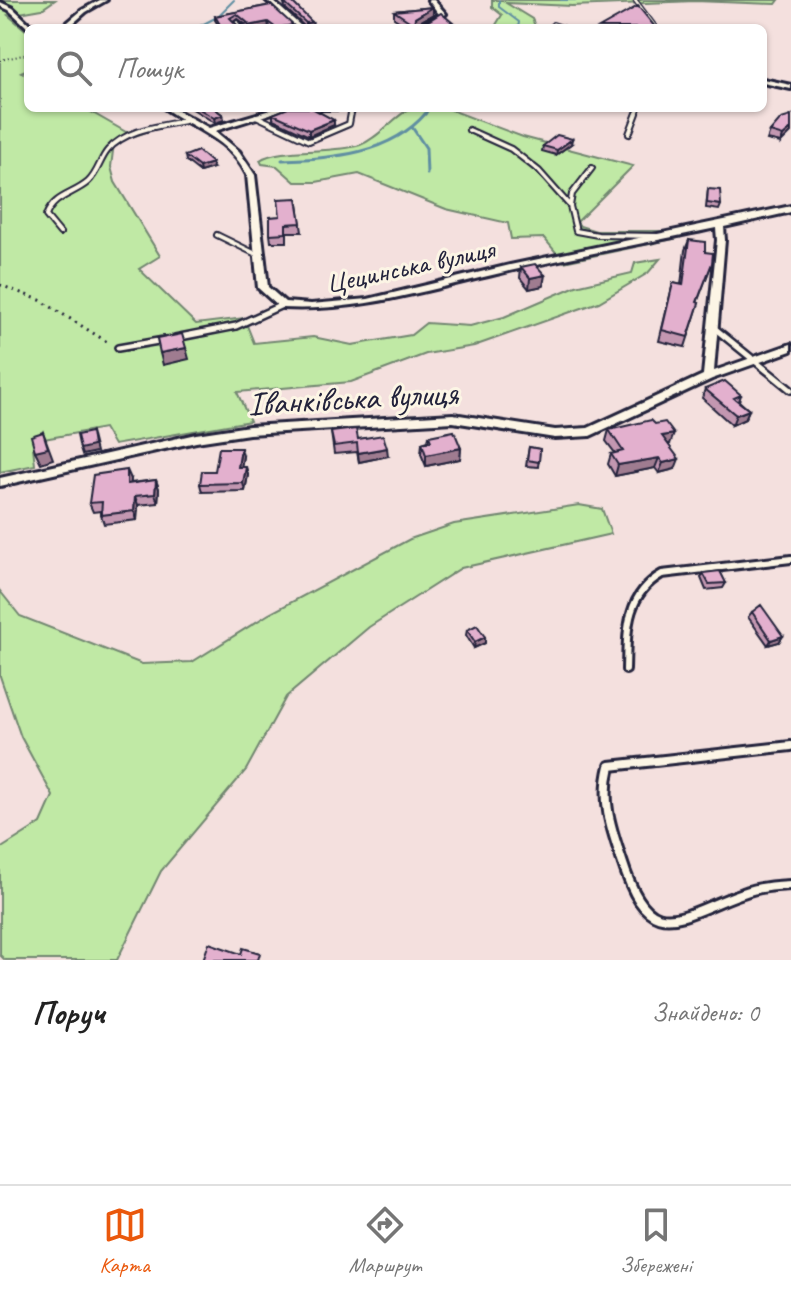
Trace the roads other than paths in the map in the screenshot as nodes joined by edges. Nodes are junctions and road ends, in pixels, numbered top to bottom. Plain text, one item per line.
1 (104, 0) edge
2 (269, 0) edge
3 (431, 0) edge
4 (635, 0) edge
5 (0, 4) edge
6 (27, 24) edge
7 (69, 24) edge
8 (296, 24) edge
9 (426, 24) edge
10 (653, 24) edge
11 (767, 82) edge
12 (791, 87) edge
13 (175, 112) edge
14 (270, 112) edge
15 (351, 112) edge
16 (637, 112) edge
17 (256, 116) junction
18 (189, 120) junction
19 (469, 130) dead end
20 (207, 131) junction
21 (629, 134) dead end
22 (592, 168) dead end
23 (570, 206) junction
24 (791, 209) edge
25 (720, 225) junction
26 (60, 233) dead end
27 (217, 235) dead end
28 (669, 236) junction
29 (258, 255) junction
30 (282, 305) junction
31 (713, 327) junction
32 (791, 347) edge
33 (118, 348) road end
34 (754, 361) junction
35 (708, 377) junction
36 (791, 390) edge
37 (0, 482) edge
38 (791, 559) edge
39 (626, 670) dead end
40 (791, 746) edge
41 (791, 885) edge

1 - 7 street
2 - 8 street
3 - 9 street
4 - 10 lane
5 - 6 street
11 - 12 street
13 - 18 street, Цецинська вулиця
14 - 17 street
15 - 17 lane
16 - 21 lane
17 - 20 street
18 - 20 street, Цецинська вулиця
18 - 26 lane
19 - 23 lane
20 - 29 street, Цецинська вулиця
22 - 23 lane
23 - 28 lane
24 - 25 street, Цецинська вулиця
25 - 28 street, Цецинська вулиця
25 - 31 street
27 - 29 lane
28 - 30 street, Цецинська вулиця
29 - 30 street, Цецинська вулиця
30 - 33 lane
31 - 34 lane
31 - 35 street
32 - 34 street, Іванківська вулиця
34 - 35 street, Іванківська вулиця
34 - 36 lane
35 - 37 street, Іванківська вулиця
38 - 39 lane
40 - 41 lane

